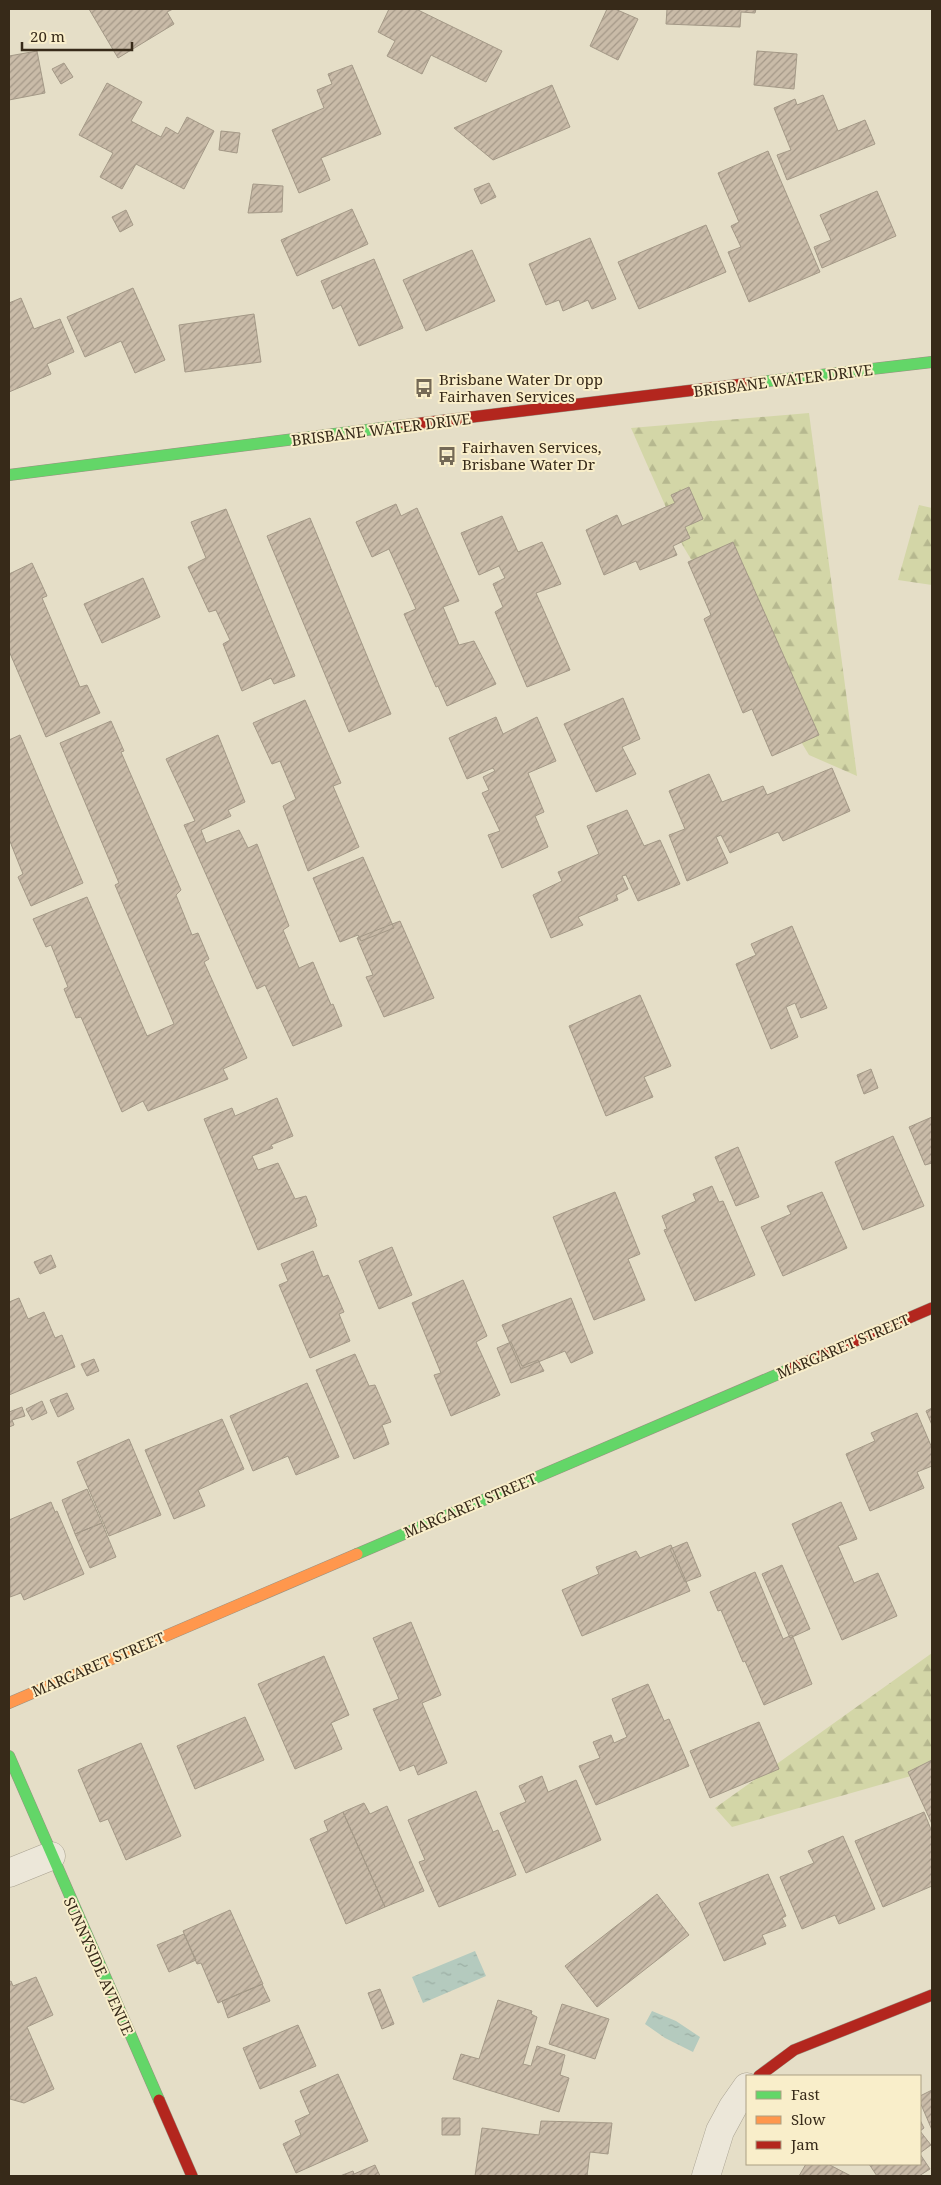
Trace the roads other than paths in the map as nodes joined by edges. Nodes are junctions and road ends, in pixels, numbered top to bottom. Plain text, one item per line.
1 (932, 362) edge
2 (9, 475) edge
3 (932, 1308) edge
4 (9, 1702) edge
5 (9, 1756) edge
6 (51, 1856) junction
7 (9, 1873) edge
8 (932, 1995) edge
9 (760, 2075) edge
10 (746, 2088) edge
11 (192, 2176) edge
12 (706, 2176) edge

1 - 2 street, BRISBANE WATER DRIVE
3 - 4 street, MARGARET STREET
5 - 6 street, SUNNYSIDE AVENUE
6 - 7 street
6 - 11 street, SUNNYSIDE AVENUE
8 - 9 street
10 - 12 street

